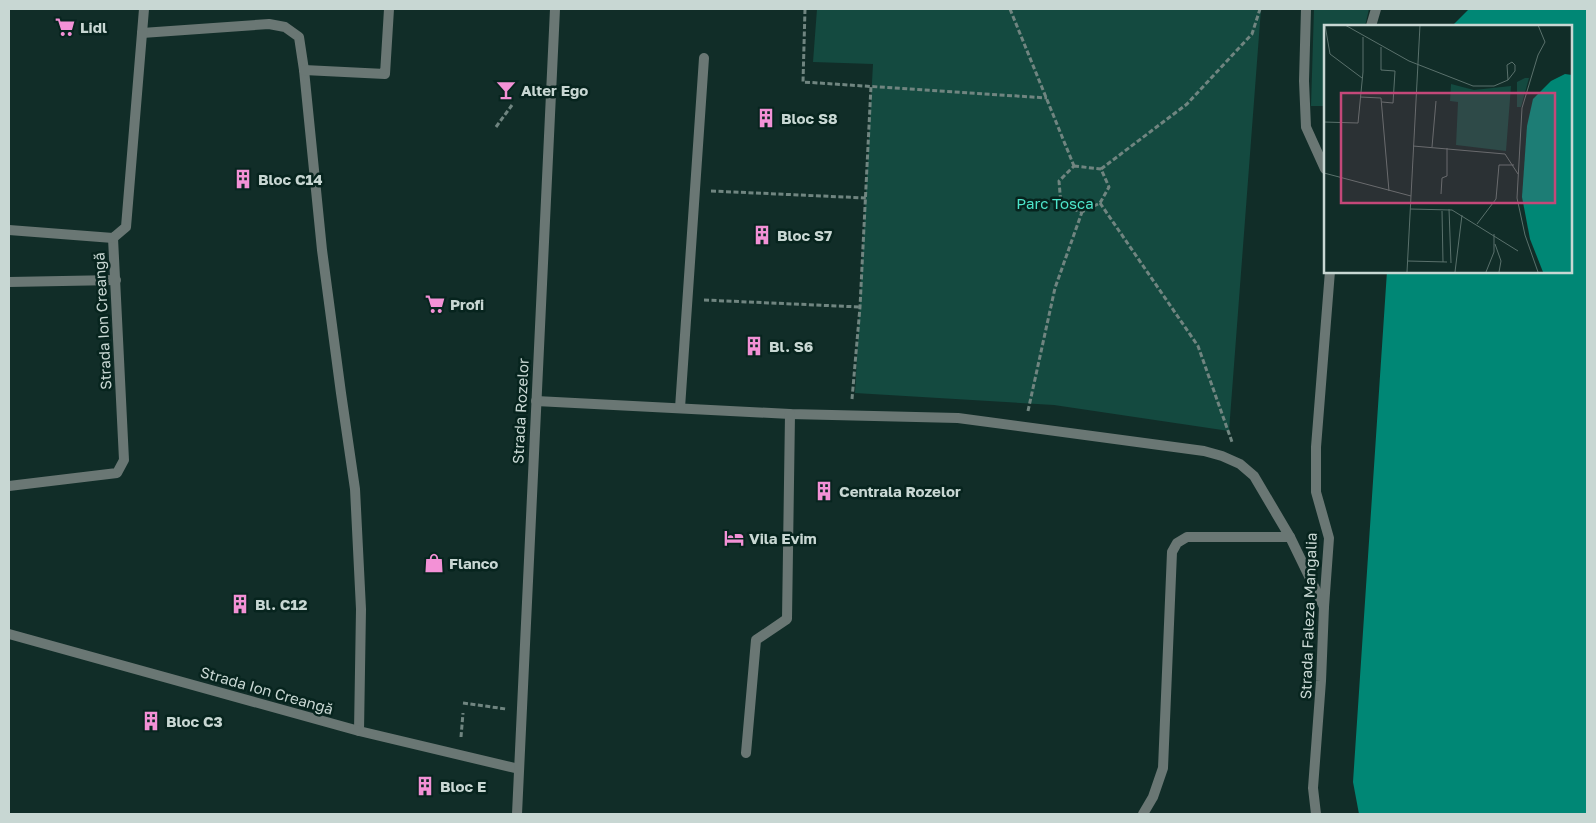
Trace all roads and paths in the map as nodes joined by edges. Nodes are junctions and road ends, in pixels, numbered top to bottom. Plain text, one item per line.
1 (144, 9) edge
2 (389, 9) edge
3 (555, 9) edge
4 (805, 9) edge
5 (1010, 9) edge
6 (1260, 9) edge
7 (1306, 9) edge
8 (1376, 9) edge
9 (1372, 25) edge
10 (142, 34) junction
11 (704, 58) dead end
12 (304, 70) junction
13 (871, 86) junction
14 (1047, 98) junction
15 (512, 105) dead end
16 (496, 127) dead end
17 (1074, 166) junction
18 (1324, 167) edge
19 (1101, 170) junction
20 (695, 190) junction
21 (866, 198) junction
22 (1100, 203) junction
23 (1082, 212) junction
24 (9, 230) edge
25 (113, 238) junction
26 (1330, 272) edge
27 (116, 280) junction
28 (9, 282) edge
29 (688, 299) junction
30 (860, 307) junction
31 (536, 401) junction
32 (680, 408) junction
33 (790, 414) junction
34 (850, 414) junction
35 (1025, 426) junction
36 (1240, 464) junction
37 (9, 486) edge
38 (1290, 537) junction
39 (1324, 607) junction
40 (9, 634) edge
41 (463, 702) dead end
42 (504, 708) dead end
43 (463, 713) dead end
44 (359, 731) junction
45 (461, 732) dead end
46 (746, 753) dead end
47 (520, 770) junction
48 (517, 814) edge
49 (1143, 814) edge
50 (1316, 814) edge

1 - 10 street
2 - 12 street
3 - 31 street, Strada Rozelor
4 - 13 path
5 - 14 path
6 - 19 path
7 - 18 street
8 - 9 street
10 - 12 street
10 - 25 street
11 - 20 street
12 - 44 street
13 - 14 path
13 - 21 path
14 - 17 path
15 - 16 path
17 - 19 path
17 - 23 path
19 - 22 path
20 - 21 path
20 - 29 street
21 - 30 path
22 - 23 path
22 - 36 path
23 - 35 path
24 - 25 street
25 - 27 street, Strada Ion Creangă
26 - 39 street, Strada Faleza Mangalia
27 - 28 street
27 - 37 street, Strada Ion Creangă
29 - 30 path
29 - 32 street
30 - 34 path
31 - 32 street
31 - 47 street, Strada Rozelor
32 - 33 street
33 - 34 street
33 - 46 street
34 - 35 street
35 - 36 street
36 - 38 street
38 - 39 street
38 - 49 street
39 - 50 street, Strada Faleza Mangalia
40 - 44 street, Strada Ion Creangă
41 - 42 path
43 - 45 path
44 - 47 street, Strada Ion Creangă
47 - 48 street, Strada Rozelor

